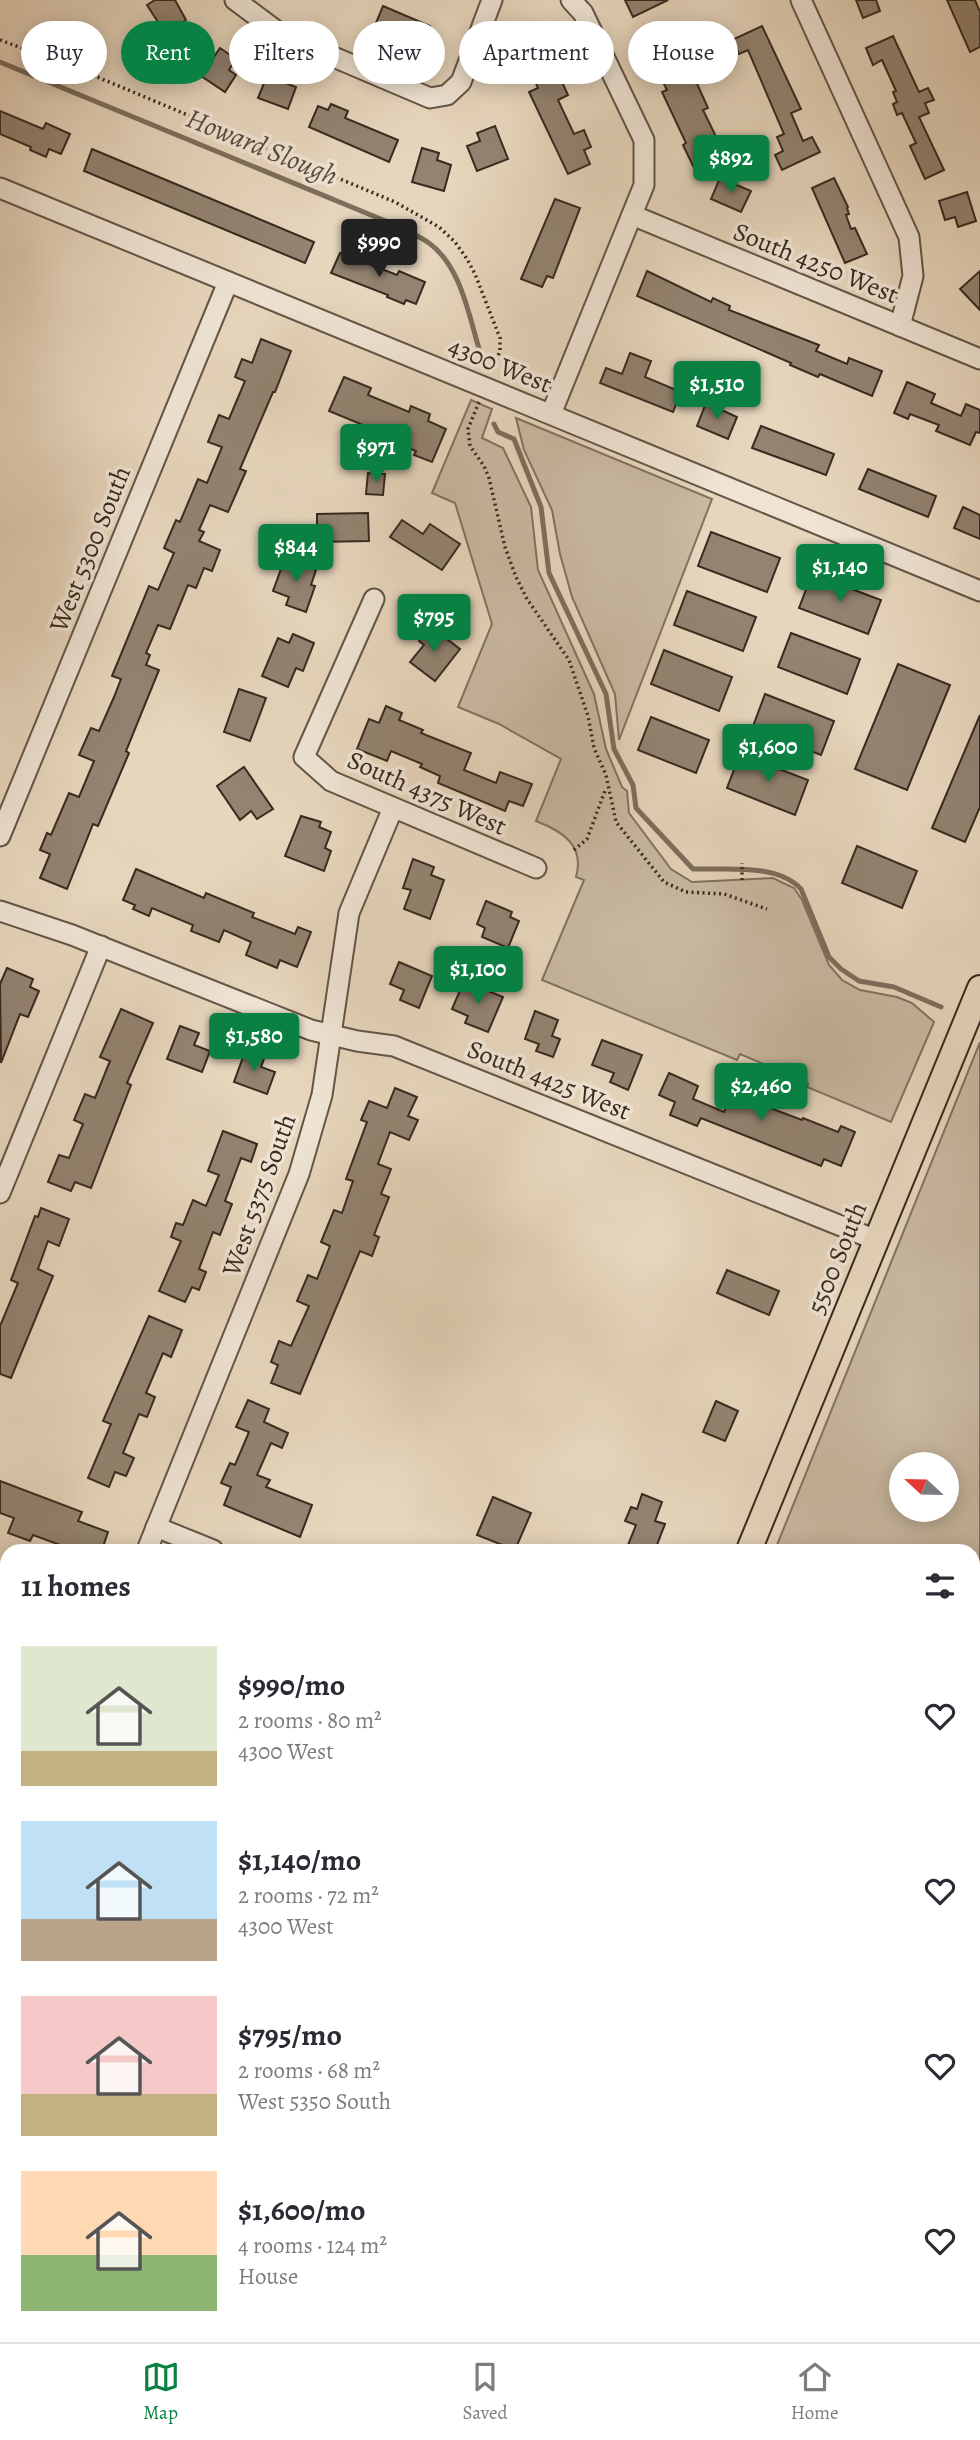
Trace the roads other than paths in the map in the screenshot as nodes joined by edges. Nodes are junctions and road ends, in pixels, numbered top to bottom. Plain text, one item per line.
1 (235, 0) edge
2 (492, 0) edge
3 (571, 0) edge
4 (801, 0) edge
5 (0, 188) edge
6 (632, 215) junction
7 (229, 282) junction
8 (900, 326) junction
9 (980, 359) edge
10 (551, 414) junction
11 (980, 591) edge
12 (374, 598) dead end
13 (393, 808) junction
14 (0, 836) edge
15 (536, 868) dead end
16 (0, 911) edge
17 (101, 946) junction
18 (980, 988) edge
19 (332, 1035) junction
20 (0, 1193) edge
21 (876, 1240) junction
22 (156, 1527) junction
23 (149, 1544) edge
24 (198, 1544) edge
25 (751, 1544) edge

1 - 2 street
3 - 6 street
4 - 8 street
5 - 7 street, 4300 West
6 - 8 street, South 4250 West
6 - 10 street
7 - 10 street, 4300 West
7 - 14 street, West 5300 South
8 - 9 street, South 4250 West
10 - 11 street, 4300 West
12 - 13 street, South 4375 West
13 - 15 street, South 4375 West
13 - 19 street, West 5375 South
16 - 17 street, South 4425 West
17 - 19 street, South 4425 West
17 - 20 street
18 - 21 main road, 5500 South
19 - 21 street, South 4425 West
19 - 22 street, West 5375 South
21 - 25 main road, 5500 South
22 - 23 street, West 5375 South
22 - 24 street

